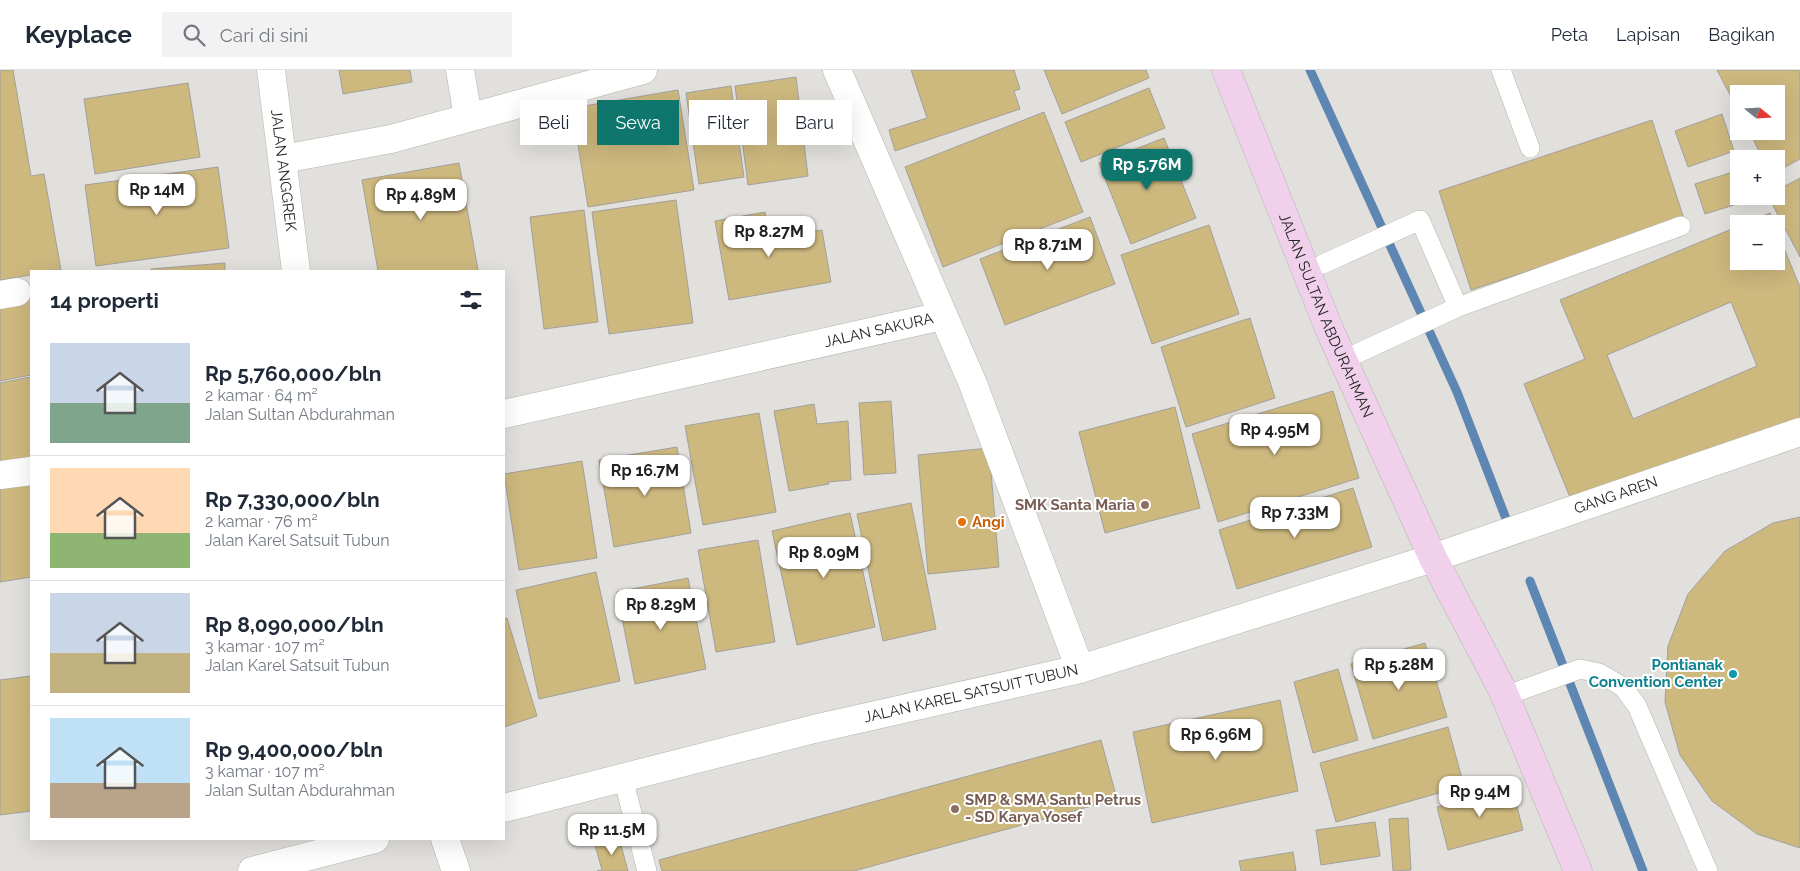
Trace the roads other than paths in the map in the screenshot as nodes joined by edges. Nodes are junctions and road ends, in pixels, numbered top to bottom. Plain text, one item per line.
1 (271, 70) edge
2 (460, 70) edge
3 (643, 70) edge
4 (837, 70) edge
5 (1226, 70) edge
6 (1244, 70) edge
7 (1501, 70) edge
8 (468, 117) junction
9 (1530, 148) dead end
10 (283, 159) junction
11 (1681, 226) dead end
12 (1323, 264) junction
13 (296, 270) edge
14 (1458, 307) junction
15 (942, 316) junction
16 (1358, 352) junction
17 (505, 414) edge
18 (1800, 432) edge
19 (30, 471) edge
20 (0, 475) edge
21 (1433, 558) junction
22 (1080, 669) junction
23 (1505, 696) junction
24 (623, 778) junction
25 (505, 808) edge
26 (371, 840) edge
27 (445, 840) edge
28 (252, 871) edge
29 (456, 871) edge
30 (647, 871) edge
31 (1578, 871) edge
32 (1708, 871) edge

1 - 10 street, JALAN ANGGREK
2 - 8 street
3 - 8 street
4 - 15 street
5 - 21 street, JALAN SULTAN ABDURAHMAN
6 - 12 street, JALAN SULTAN ABDURAHMAN
7 - 9 lane
8 - 10 street
10 - 13 street, JALAN ANGGREK
11 - 14 lane
12 - 14 lane
12 - 16 street, JALAN SULTAN ABDURAHMAN
14 - 16 lane
15 - 17 street, JALAN SAKURA
15 - 22 street, JALAN SAKURA
16 - 21 street, JALAN SULTAN ABDURAHMAN
18 - 21 street, GANG AREN
19 - 20 street
21 - 22 street, JALAN KAREL SATSUIT TUBUN
21 - 23 street, JALAN SULTAN ABDURAHMAN
22 - 24 street, JALAN KAREL SATSUIT TUBUN
23 - 31 street, JALAN SULTAN ABDURAHMAN
23 - 32 lane
24 - 25 street, JALAN KAREL SATSUIT TUBUN
24 - 30 lane
26 - 28 street
27 - 29 street

